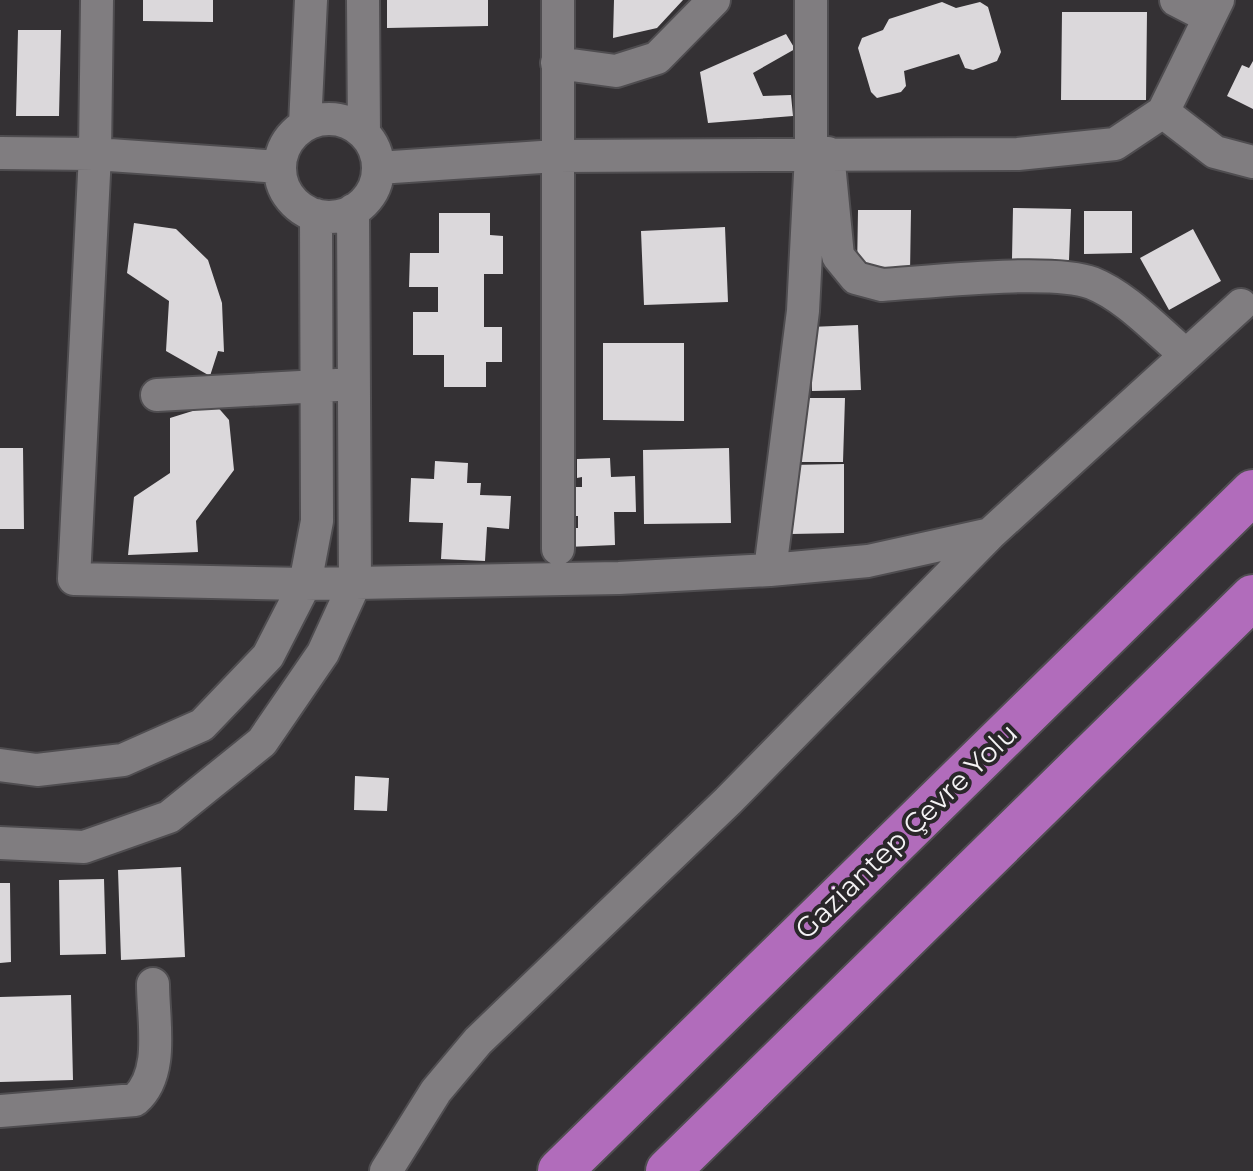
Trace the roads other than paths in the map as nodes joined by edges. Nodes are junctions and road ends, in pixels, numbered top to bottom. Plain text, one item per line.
1 (97, 0) edge
2 (311, 0) edge
3 (363, 0) edge
4 (558, 0) edge
5 (730, 0) edge
6 (811, 0) edge
7 (1176, 0) edge
8 (1214, 9) edge
9 (704, 11) edge
10 (557, 63) junction
11 (1163, 112) junction
12 (305, 125) junction
13 (364, 133) junction
14 (0, 153) edge
15 (95, 154) junction
16 (820, 154) junction
17 (556, 156) junction
18 (1253, 162) edge
19 (280, 167) junction
20 (378, 168) junction
21 (353, 210) junction
22 (316, 215) junction
23 (1241, 305) dead end
24 (1185, 354) junction
25 (356, 383) junction
26 (317, 387) junction
27 (157, 395) dead end
28 (1253, 492) edge
29 (990, 534) junction
30 (558, 549) dead end
31 (770, 570) junction
32 (355, 583) junction
33 (305, 584) junction
34 (1253, 597) edge
35 (0, 765) edge
36 (0, 843) edge
37 (153, 984) dead end
38 (0, 1111) edge
39 (386, 1171) edge
40 (560, 1171) edge
41 (668, 1171) edge

1 - 15 street
2 - 12 street
3 - 13 street
4 - 10 street
5 - 9 street
6 - 16 street
7 - 8 street
8 - 11 street
9 - 10 street
10 - 17 street
11 - 16 street
11 - 18 street
12 - 13 street
12 - 19 street
13 - 20 street
14 - 15 street
15 - 19 street
15 - 33 street
16 - 17 street
16 - 24 street
16 - 31 street
17 - 20 street
17 - 30 street
19 - 22 street
20 - 21 street
21 - 22 street
21 - 25 street
22 - 26 street
23 - 24 street
24 - 29 street
25 - 26 street
25 - 32 street
26 - 27 street
26 - 33 street
28 - 40 highway, Gaziantep Çevre Yolu
29 - 31 street
29 - 39 street
31 - 32 street
32 - 33 street
32 - 36 street
33 - 35 street
34 - 41 highway
37 - 38 street

